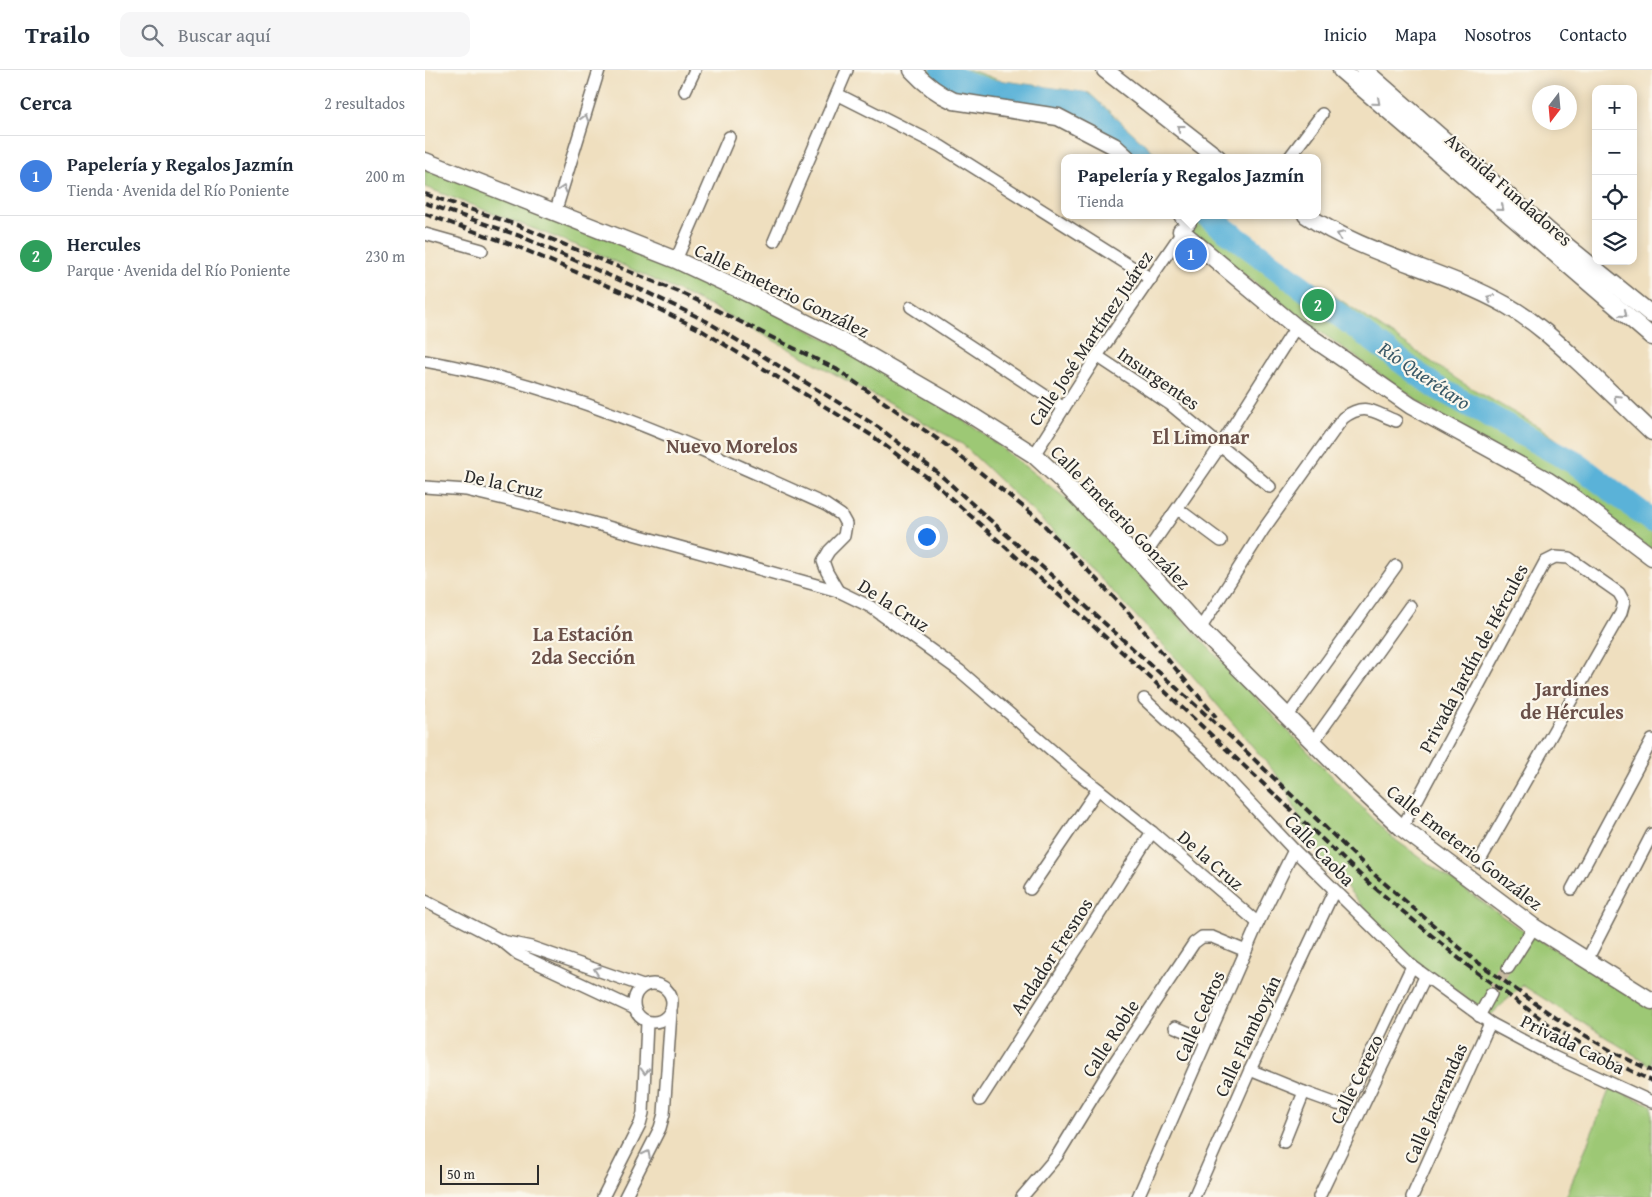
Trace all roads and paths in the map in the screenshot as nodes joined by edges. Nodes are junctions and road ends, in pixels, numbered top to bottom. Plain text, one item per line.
1 (599, 70) edge
2 (695, 70) edge
3 (847, 70) edge
4 (912, 70) edge
5 (1105, 70) edge
6 (1341, 70) edge
7 (1364, 70) edge
8 (685, 91) dead end
9 (837, 94) junction
10 (1322, 114) dead end
11 (729, 137) dead end
12 (1123, 154) edge
13 (1213, 154) edge
14 (1292, 154) edge
15 (425, 161) edge
16 (555, 213) junction
17 (1312, 219) edge
18 (1186, 221) edge
19 (425, 234) edge
20 (774, 241) dead end
21 (482, 250) dead end
22 (676, 260) junction
23 (1151, 279) junction
24 (911, 308) dead end
25 (1652, 315) edge
26 (1296, 327) junction
27 (1652, 337) edge
28 (1097, 356) junction
29 (430, 362) edge
30 (1064, 408) junction
31 (1396, 420) dead end
32 (1652, 432) edge
33 (1221, 445) junction
34 (1034, 455) junction
35 (425, 487) edge
36 (1270, 487) dead end
37 (1178, 509) junction
38 (1221, 541) dead end
39 (1652, 557) edge
40 (1140, 562) junction
41 (1396, 566) dead end
42 (838, 591) junction
43 (1410, 606) dead end
44 (1200, 629) junction
45 (1144, 699) dead end
46 (1287, 717) junction
47 (1652, 740) edge
48 (1313, 742) junction
49 (1097, 789) junction
50 (1402, 828) junction
51 (1152, 832) junction
52 (1652, 834) edge
53 (1294, 850) junction
54 (1479, 862) dead end
55 (1030, 889) dead end
56 (1572, 889) dead end
57 (1334, 891) junction
58 (425, 901) edge
59 (1258, 923) junction
60 (1534, 927) junction
61 (502, 941) junction
62 (1246, 951) junction
63 (1587, 960) junction
64 (1412, 966) junction
65 (1508, 968) tunnel mouth
66 (1425, 977) junction
67 (643, 986) junction
68 (1491, 994) tunnel mouth
69 (1652, 1001) edge
70 (633, 1008) junction
71 (671, 1012) junction
72 (1479, 1016) junction
73 (647, 1022) junction
74 (1490, 1023) junction
75 (1175, 1027) dead end
76 (1207, 1040) junction
77 (1250, 1070) junction
78 (1304, 1092) junction
79 (980, 1100) dead end
80 (1652, 1102) edge
81 (1284, 1142) dead end
82 (603, 1197) edge
83 (625, 1197) edge
84 (1022, 1197) edge
85 (1138, 1197) edge
86 (1194, 1197) edge
87 (1319, 1197) edge
88 (1412, 1197) edge

16 -> 1 street
2 - 8 street
3 - 9 street
4 - 12 street
13 -> 5 street
6 -> 27 street, Avenida Fundadores
7 - 25 street, Avenida Fundadores
9 - 20 street
9 - 23 street
10 - 14 street
11 - 22 street
15 - 16 street, Calle Emeterio González
16 - 22 street, Calle Emeterio González
32 -> 17 street
18 - 23 street, Calle José Martínez Juárez
18 - 26 street
19 - 21 street
22 - 34 street, Calle Emeterio González
23 - 28 street, Calle José Martínez Juárez
24 - 30 street
26 - 33 street
26 - 39 street
28 - 30 street, Calle José Martínez Juárez
28 - 33 street, Insurgentes
29 - 42 street
30 - 34 street, Calle José Martínez Juárez
31 - 44 street
33 - 36 street, Insurgentes
33 - 37 street
34 - 40 street, Calle Emeterio González
35 - 42 street, De la Cruz
37 - 38 street
37 - 40 street
40 - 44 street, Calle Emeterio González
41 - 46 street
42 - 49 street, De la Cruz
43 - 48 street
44 - 46 street, Calle Emeterio González
45 - 53 street, Calle Caoba
46 - 48 street, Calle Emeterio González
47 - 56 street
48 - 50 street, Calle Emeterio González
49 - 51 street, De la Cruz
49 - 55 street
50 - 54 street, Privada Jardín de Hércules
50 - 60 street, Calle Emeterio González
51 - 59 street, De la Cruz
51 - 79 street, Andador Fresnos
52 - 63 street
53 - 57 street, Calle Caoba
53 - 59 street, Calle Cedros
57 - 64 street, Calle Caoba
57 - 77 street, Calle Flamboyán
58 - 61 street
59 - 62 street, Calle Cedros
60 - 63 street, Calle Emeterio González
60 - 65 street
67 -> 61 street
61 - 70 street
62 - 76 street, Calle Cedros
62 - 84 street, Calle Roble
63 - 69 street, Calle Emeterio González
64 - 66 street, Calle Caoba
64 - 78 street, Calle Cerezo
66 - 72 street, Calle Caoba
66 - 87 street, Calle Cerezo
67 - 70 street
67 - 71 street
68 - 72 street
70 - 73 street
71 - 73 street
83 -> 71 street
72 - 74 street, Privada Caoba
73 -> 82 street
74 - 80 street, Privada Caoba
74 - 88 street, Calle Jacarandas
75 - 76 street
76 - 85 street, Calle Cedros
77 - 78 street, Calle Cerezo
77 - 86 street, Calle Flamboyán
78 - 81 street

